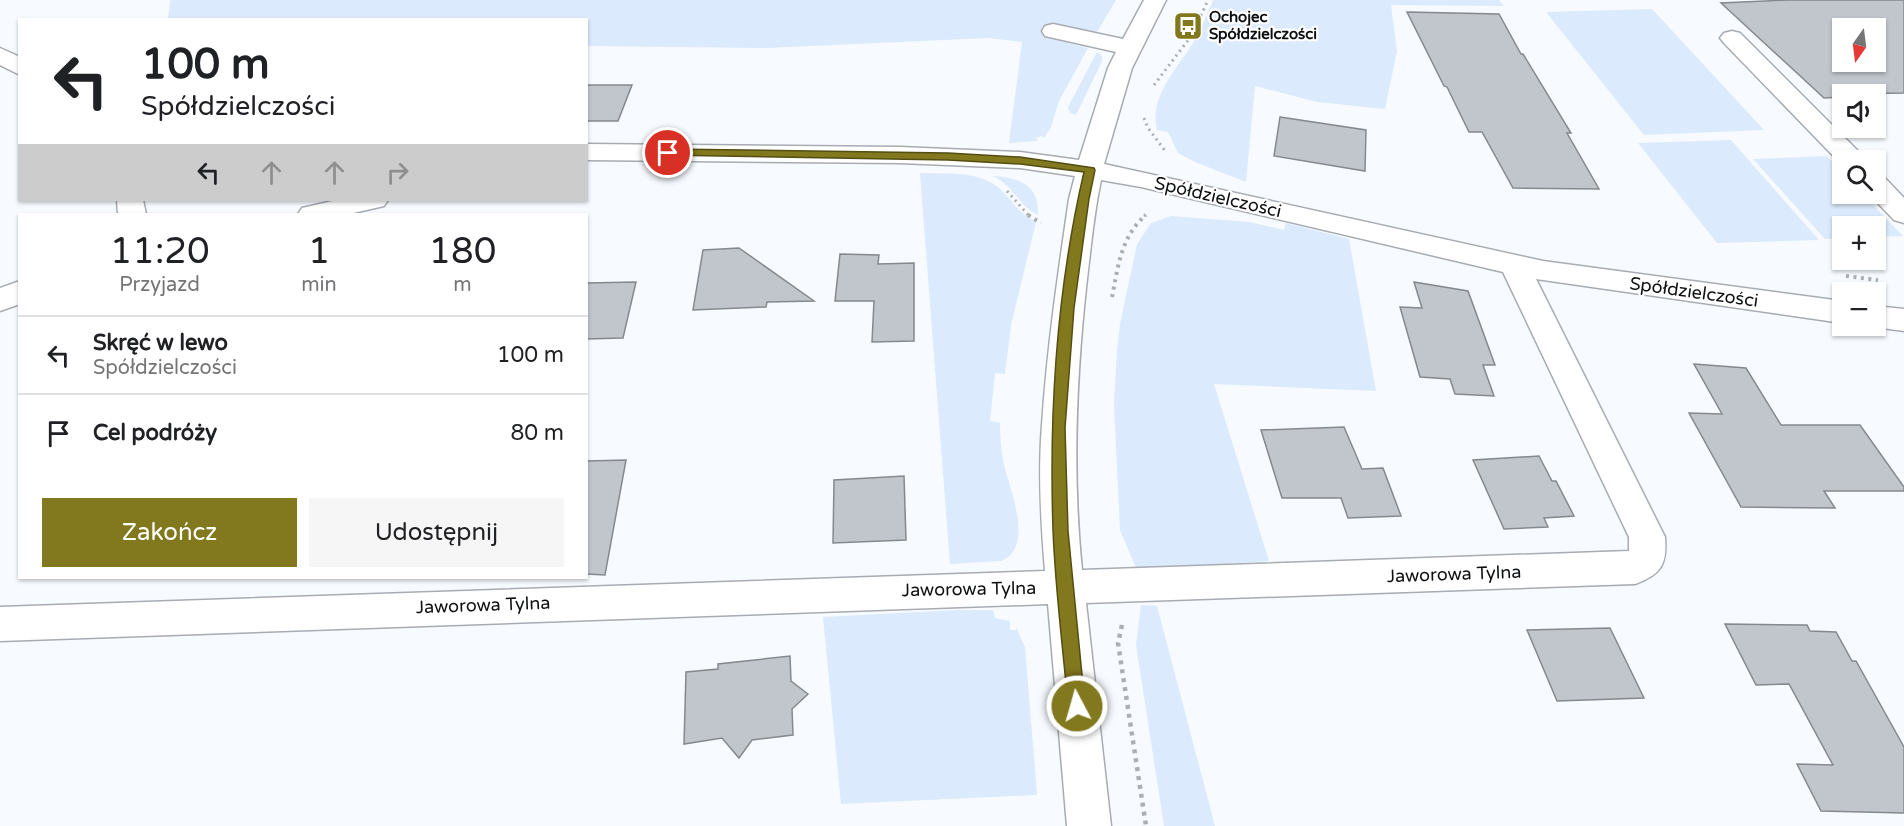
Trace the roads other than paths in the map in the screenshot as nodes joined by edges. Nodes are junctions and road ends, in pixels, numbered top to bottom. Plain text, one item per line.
1 (1155, 0) edge
2 (1053, 31) dead end
3 (1732, 38) dead end
4 (1130, 48) junction
5 (0, 56) edge
6 (18, 67) edge
7 (1842, 150) edge
8 (588, 152) edge
9 (1090, 170) junction
10 (1886, 195) edge
11 (370, 201) edge
12 (316, 213) edge
13 (1904, 214) edge
14 (1515, 266) junction
15 (18, 292) edge
16 (0, 301) edge
17 (1832, 311) edge
18 (1886, 318) edge
19 (1904, 320) edge
20 (1064, 587) junction
21 (0, 624) edge
22 (1089, 826) edge

1 - 4 street
2 - 4 street
3 - 7 street
4 - 9 street
5 - 6 street
8 - 9 street, Spółdzielczości
9 - 14 street, Spółdzielczości
9 - 20 street
10 - 13 street
11 - 12 street
14 - 17 street, Spółdzielczości
14 - 20 street, Jaworowa Tylna
15 - 16 street
18 - 19 street
20 - 21 street, Jaworowa Tylna
20 - 22 street

